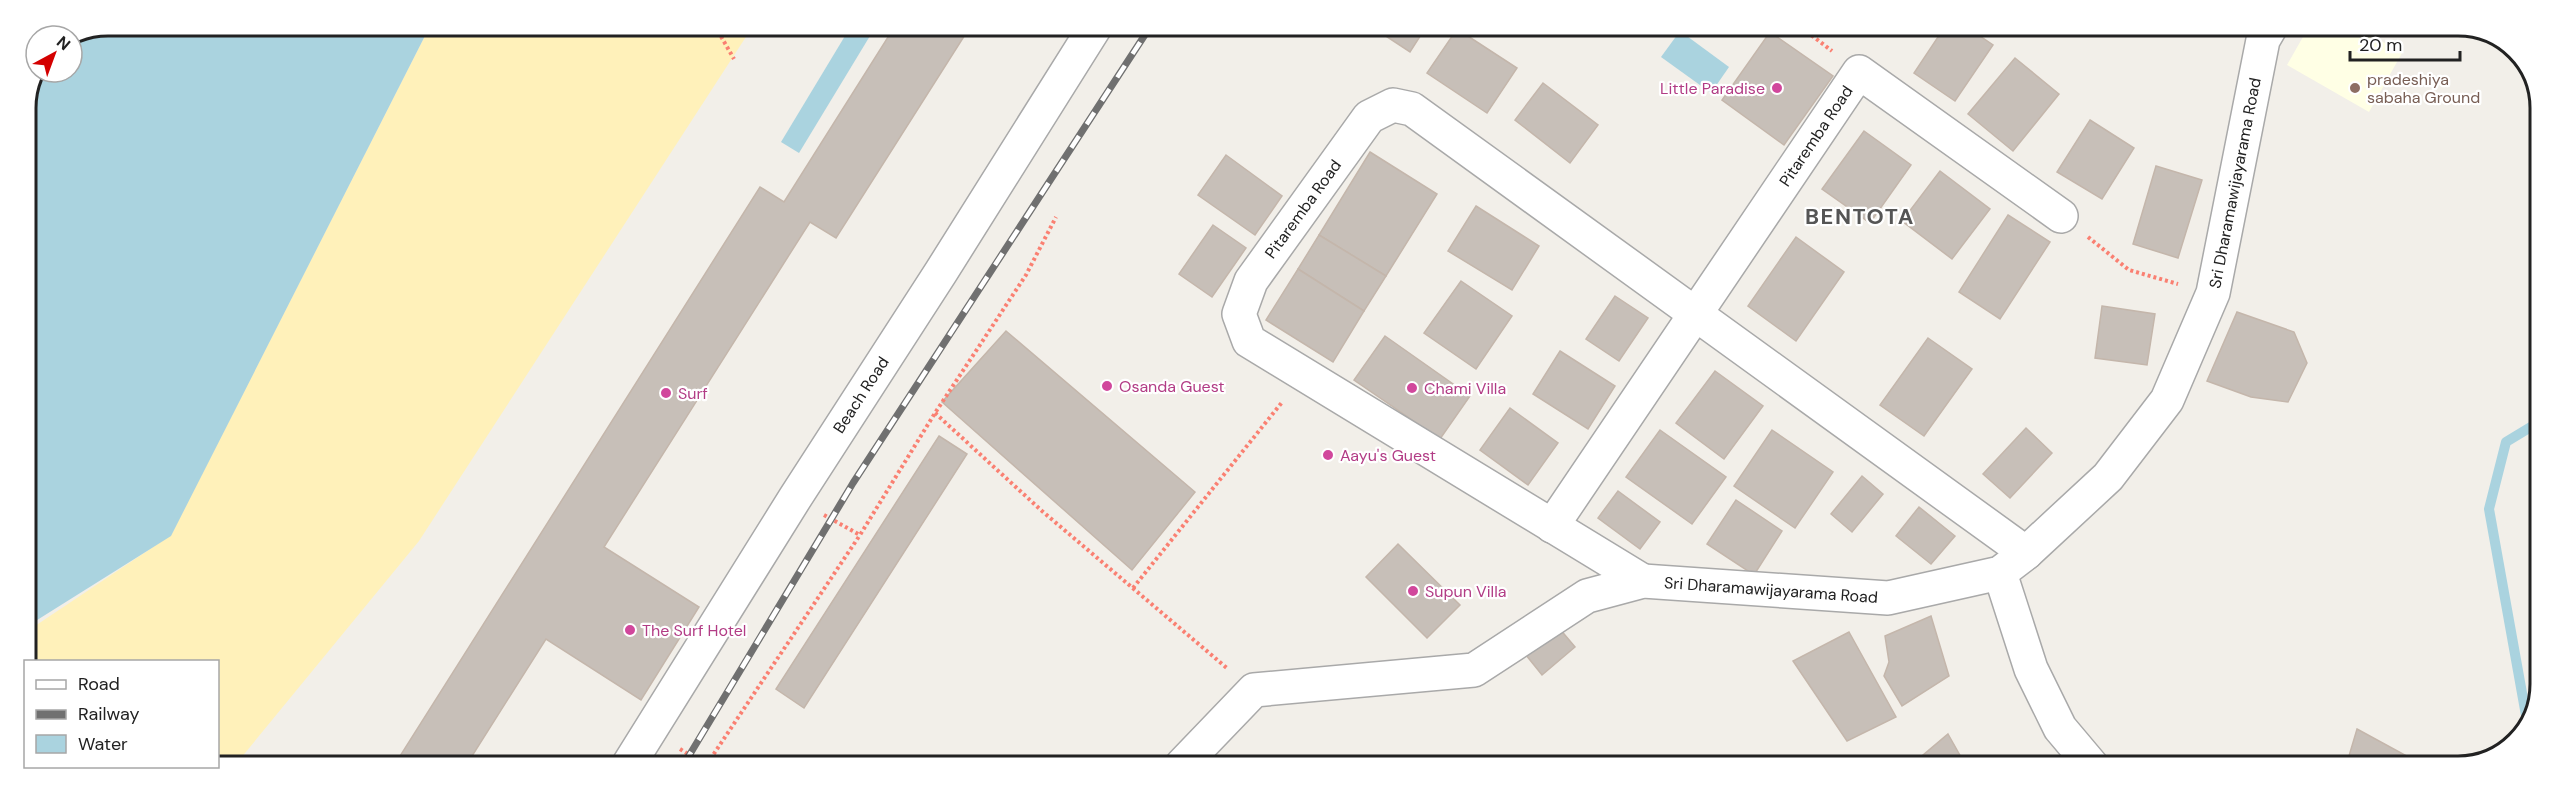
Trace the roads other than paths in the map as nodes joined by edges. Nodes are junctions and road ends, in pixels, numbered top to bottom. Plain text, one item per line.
1 (1089, 36) edge
2 (2265, 36) edge
3 (2061, 216) road end
4 (1694, 315) junction
5 (1552, 526) junction
6 (2026, 553) junction
7 (2000, 573) junction
8 (1643, 581) junction
9 (634, 756) edge
10 (1191, 756) edge
11 (2084, 756) edge

1 - 9 street, Beach Road
2 - 6 street, Sri Dharamawijayarama Road
3 - 4 street, Pitaremba Road
4 - 5 street, Pitaremba Road
4 - 5 street, Pitaremba Road
4 - 6 street, Pitaremba Road
5 - 8 street, Pitaremba Road
6 - 7 street, Sri Dharamawijayarama Road
7 - 8 street, Sri Dharamawijayarama Road
7 - 11 street
8 - 10 street, Sri Dharamawijayarama Road

